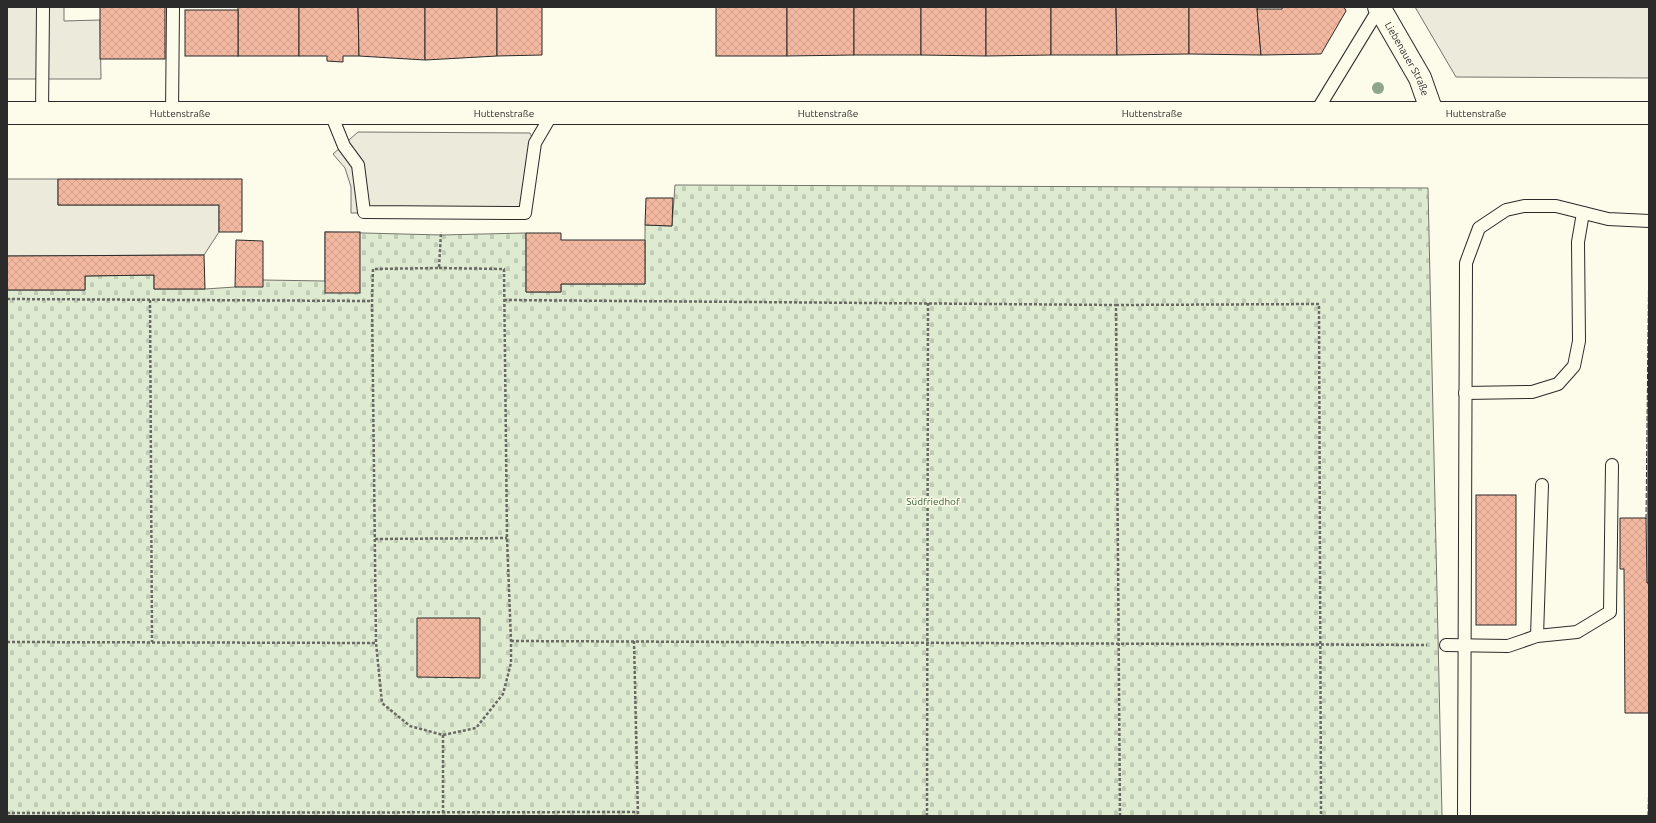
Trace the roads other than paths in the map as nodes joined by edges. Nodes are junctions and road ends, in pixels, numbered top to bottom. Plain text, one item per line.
1 (43, 7) edge
2 (173, 7) edge
3 (1380, 7) edge
4 (1316, 112) junction
5 (1432, 112) junction
6 (7, 113) edge
7 (42, 113) junction
8 (172, 113) junction
9 (1649, 113) edge
10 (331, 114) junction
11 (552, 114) junction
12 (1583, 213) junction
13 (1649, 221) edge
14 (1465, 393) junction
15 (1612, 465) dead end
16 (1542, 485) dead end
17 (1536, 636) junction
18 (1446, 645) road end
19 (1464, 645) junction
20 (1464, 816) edge

1 - 7 lane
2 - 8 lane
3 - 4 lane
3 - 5 street, Liebenauer Straße
4 - 5 street, Huttenstraße
4 - 11 street, Huttenstraße
5 - 9 street, Huttenstraße
6 - 7 street, Huttenstraße
7 - 8 street, Huttenstraße
8 - 10 street, Huttenstraße
10 - 11 street, Huttenstraße
10 - 11 lane
12 - 13 lane
12 - 14 lane
12 - 14 lane
14 - 19 lane
15 - 17 lane
16 - 17 lane
17 - 19 lane
18 - 19 lane
19 - 20 lane

